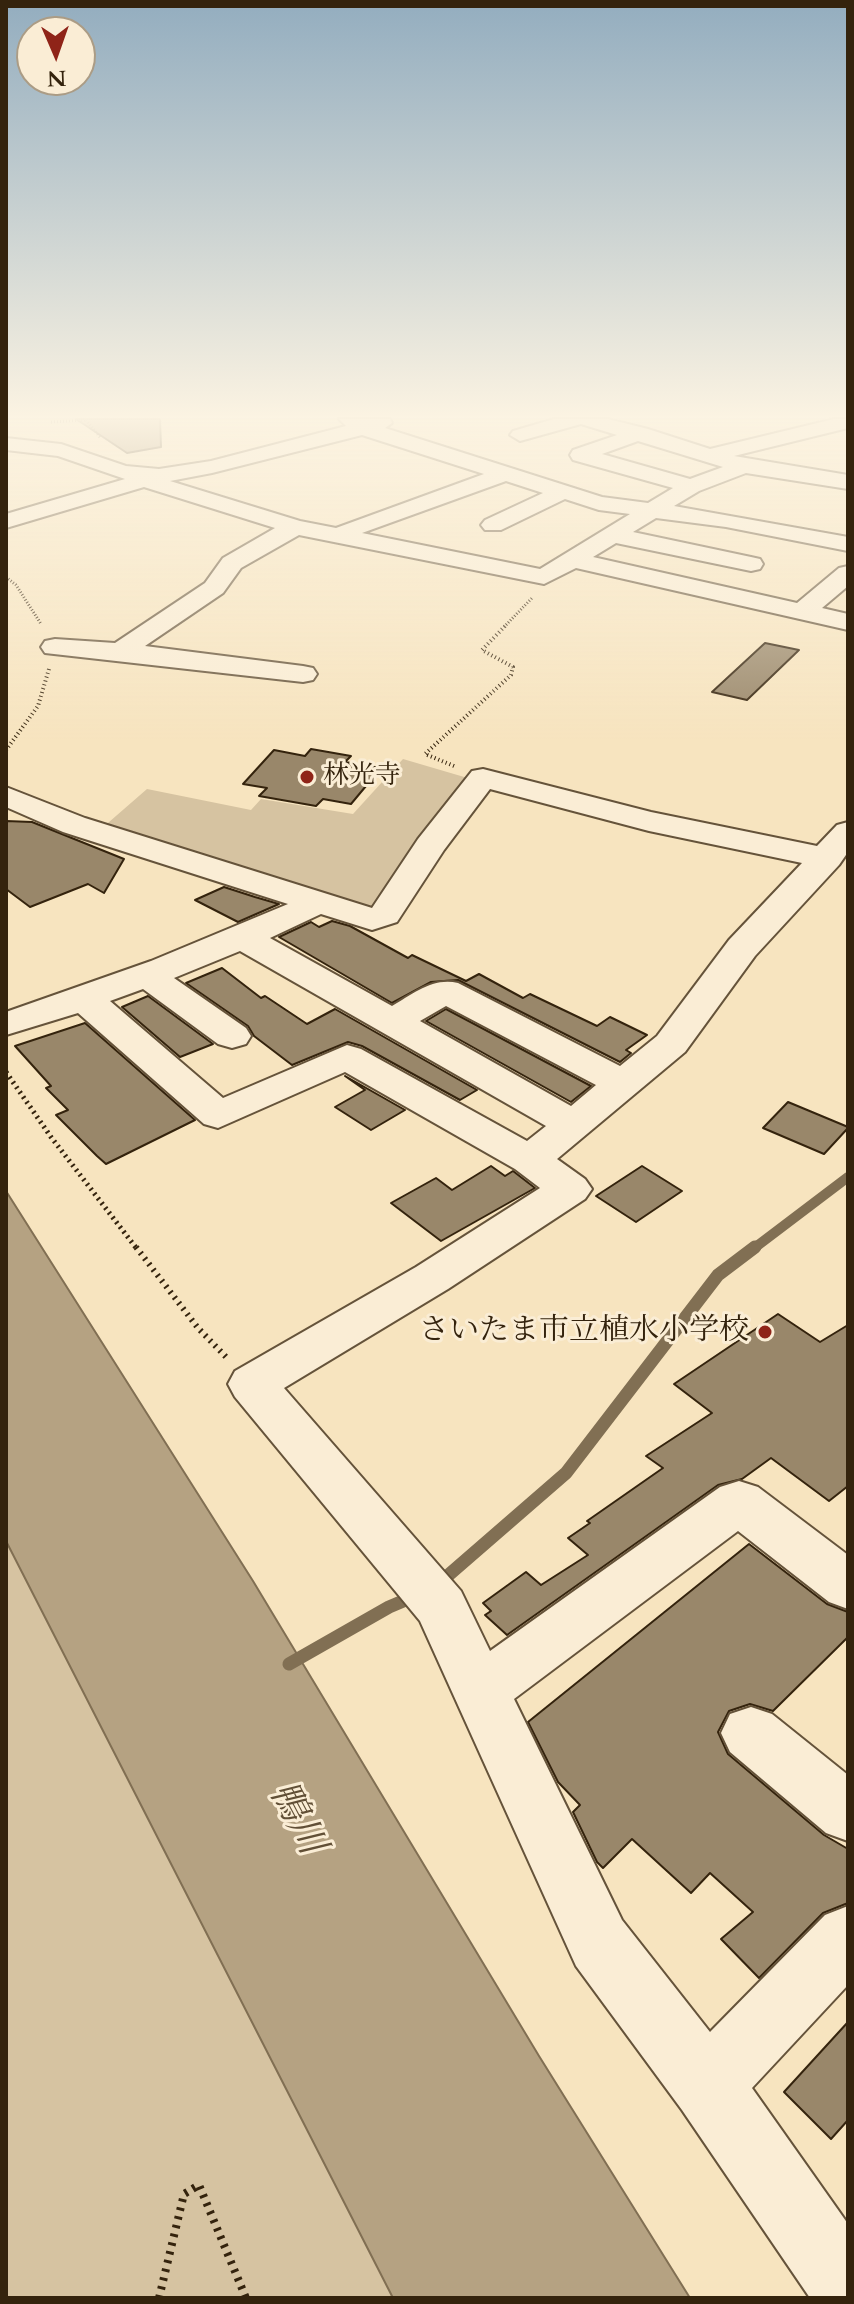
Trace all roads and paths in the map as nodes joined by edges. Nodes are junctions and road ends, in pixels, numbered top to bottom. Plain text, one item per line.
1 (295, 527) joint
2 (357, 527) edge
3 (625, 527) edge
4 (759, 527) edge
5 (612, 535) junction
6 (339, 536) junction
7 (848, 544) edge
8 (719, 558) junction
9 (574, 560) junction
10 (751, 564) dead end
11 (848, 573) edge
12 (544, 577) junction
13 (682, 584) junction
14 (802, 612) junction
15 (848, 622) edge
16 (55, 647) dead end
17 (120, 651) junction
18 (303, 674) dead end
19 (483, 778) junction
20 (6, 796) edge
21 (837, 845) edge
22 (319, 902) junction
23 (244, 938) junction
24 (148, 976) junction
25 (85, 999) junction
26 (393, 1021) junction
27 (6, 1024) edge
28 (232, 1036) dead end
29 (6, 1072) edge
30 (624, 1084) junction
31 (575, 1125) junction
32 (530, 1160) junction
33 (252, 1384) junction
34 (848, 1586) edge
35 (480, 1691) junction
36 (751, 1733) dead end
37 (848, 1813) edge
38 (848, 1938) edge
39 (707, 2085) junction
40 (848, 2288) edge
41 (159, 2298) edge
42 (246, 2298) edge

1 - 6 street
1 - 17 street
2 - 6 street
3 - 5 street
4 - 7 street
5 - 8 street
5 - 9 street
6 - 12 street
8 - 10 street
8 - 13 street
9 - 12 street
9 - 13 street
11 - 14 street
12 - 19 path
13 - 14 street
14 - 15 street
16 - 17 street
17 - 18 street
19 - 21 street
19 - 22 street
20 - 22 street
21 - 30 street
22 - 23 street
23 - 24 street
23 - 26 street
24 - 25 street
24 - 28 street
25 - 27 street
25 - 32 street
26 - 30 street
26 - 31 street
29 - 33 path
30 - 31 street
31 - 32 street
32 - 33 street
33 - 35 street
34 - 35 street
35 - 39 street
36 - 37 street
38 - 39 street
39 - 40 street
41 - 42 path

